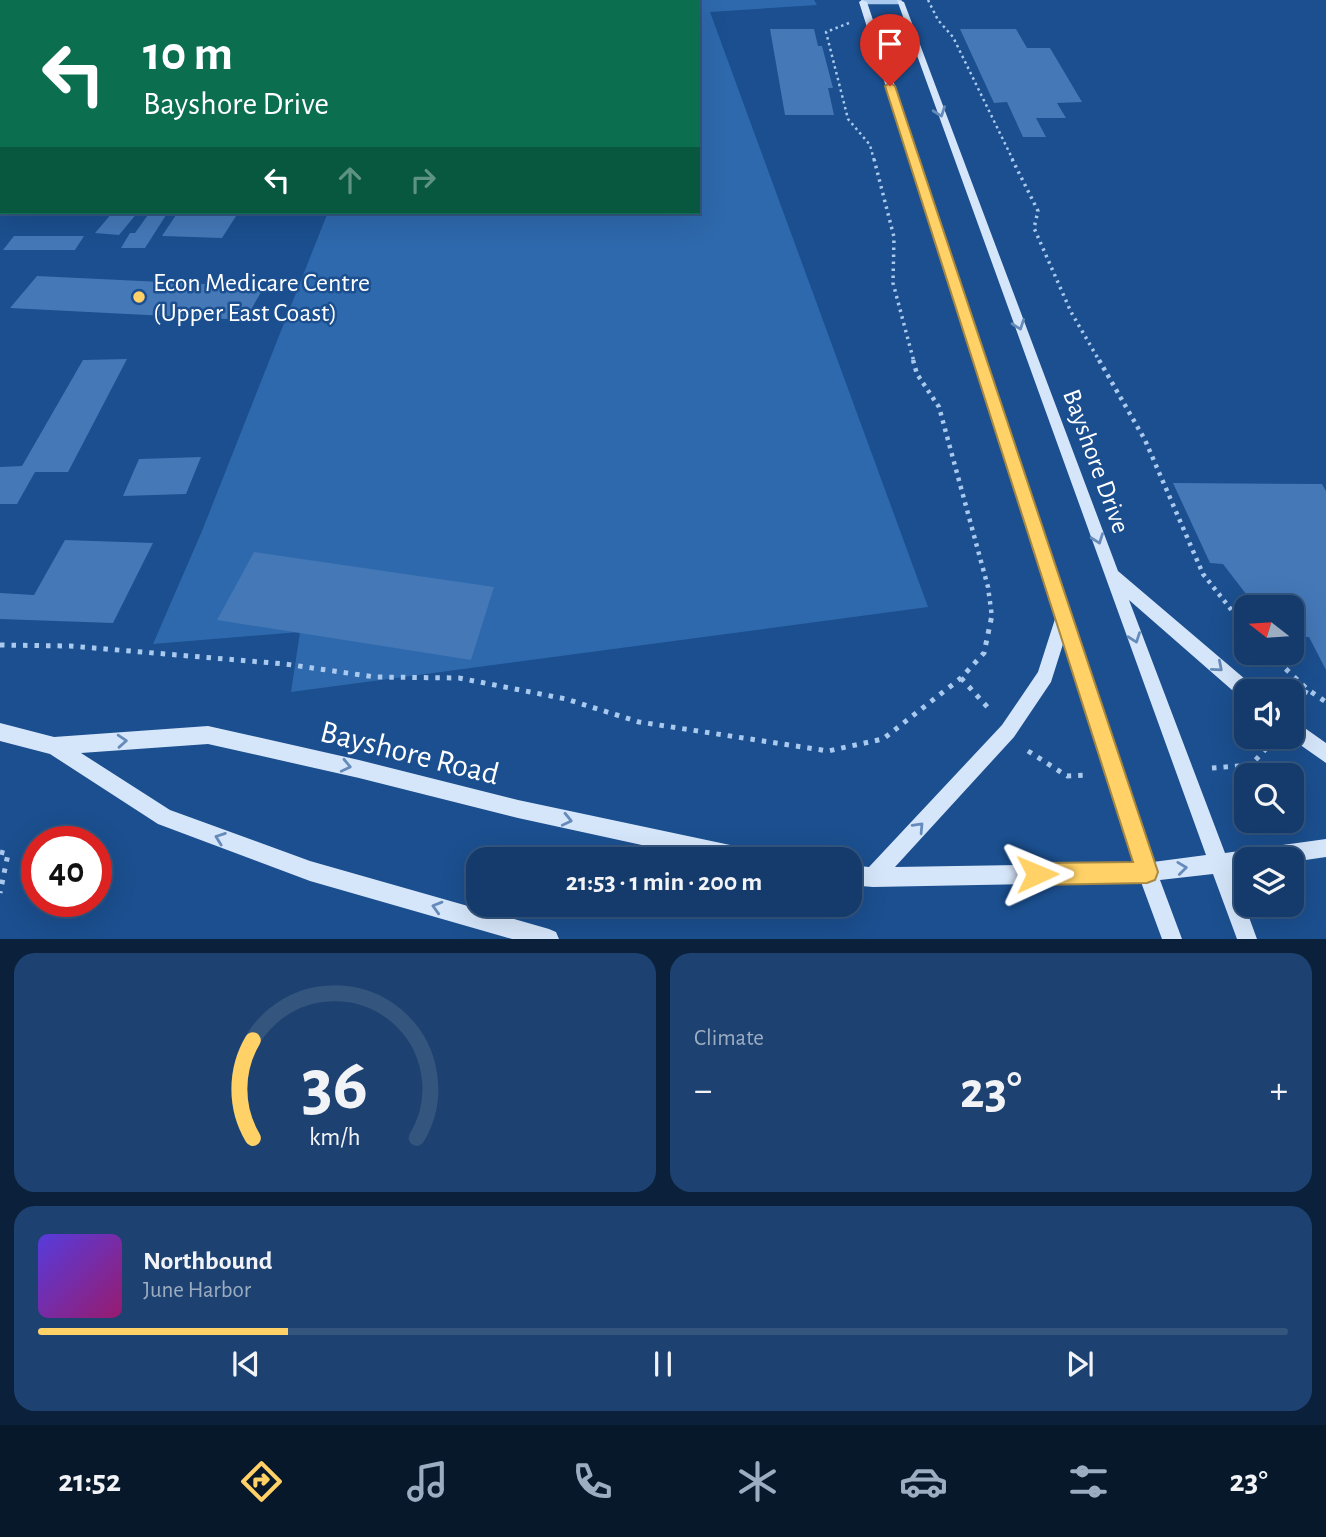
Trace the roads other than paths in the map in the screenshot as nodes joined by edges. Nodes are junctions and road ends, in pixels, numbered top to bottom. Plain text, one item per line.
1 (863, 2) joint
2 (900, 2) joint
3 (1111, 574) junction
4 (1063, 619) junction
5 (1234, 681) edge
6 (0, 732) edge
7 (1304, 737) edge
8 (54, 746) junction
9 (1326, 754) edge
10 (694, 847) edge
11 (1326, 848) edge
12 (1304, 851) edge
13 (1234, 861) edge
14 (1218, 864) junction
15 (1147, 872) junction
16 (862, 876) edge
17 (873, 877) junction
18 (550, 939) edge
19 (1172, 939) edge
20 (1247, 939) edge

1 - 2 street
1 - 4 street
2 -> 3 street, Bayshore Drive
3 -> 5 street
3 -> 14 street, Bayshore Drive
4 - 15 street
17 -> 4 street
6 - 8 street, Bayshore Road
7 - 9 street
8 -> 10 street, Bayshore Road
18 -> 8 street, Bayshore Road
11 - 12 street
13 - 14 street
15 -> 14 street
14 - 20 street, Bayshore Drive
15 - 17 street
15 - 19 street
16 - 17 street

